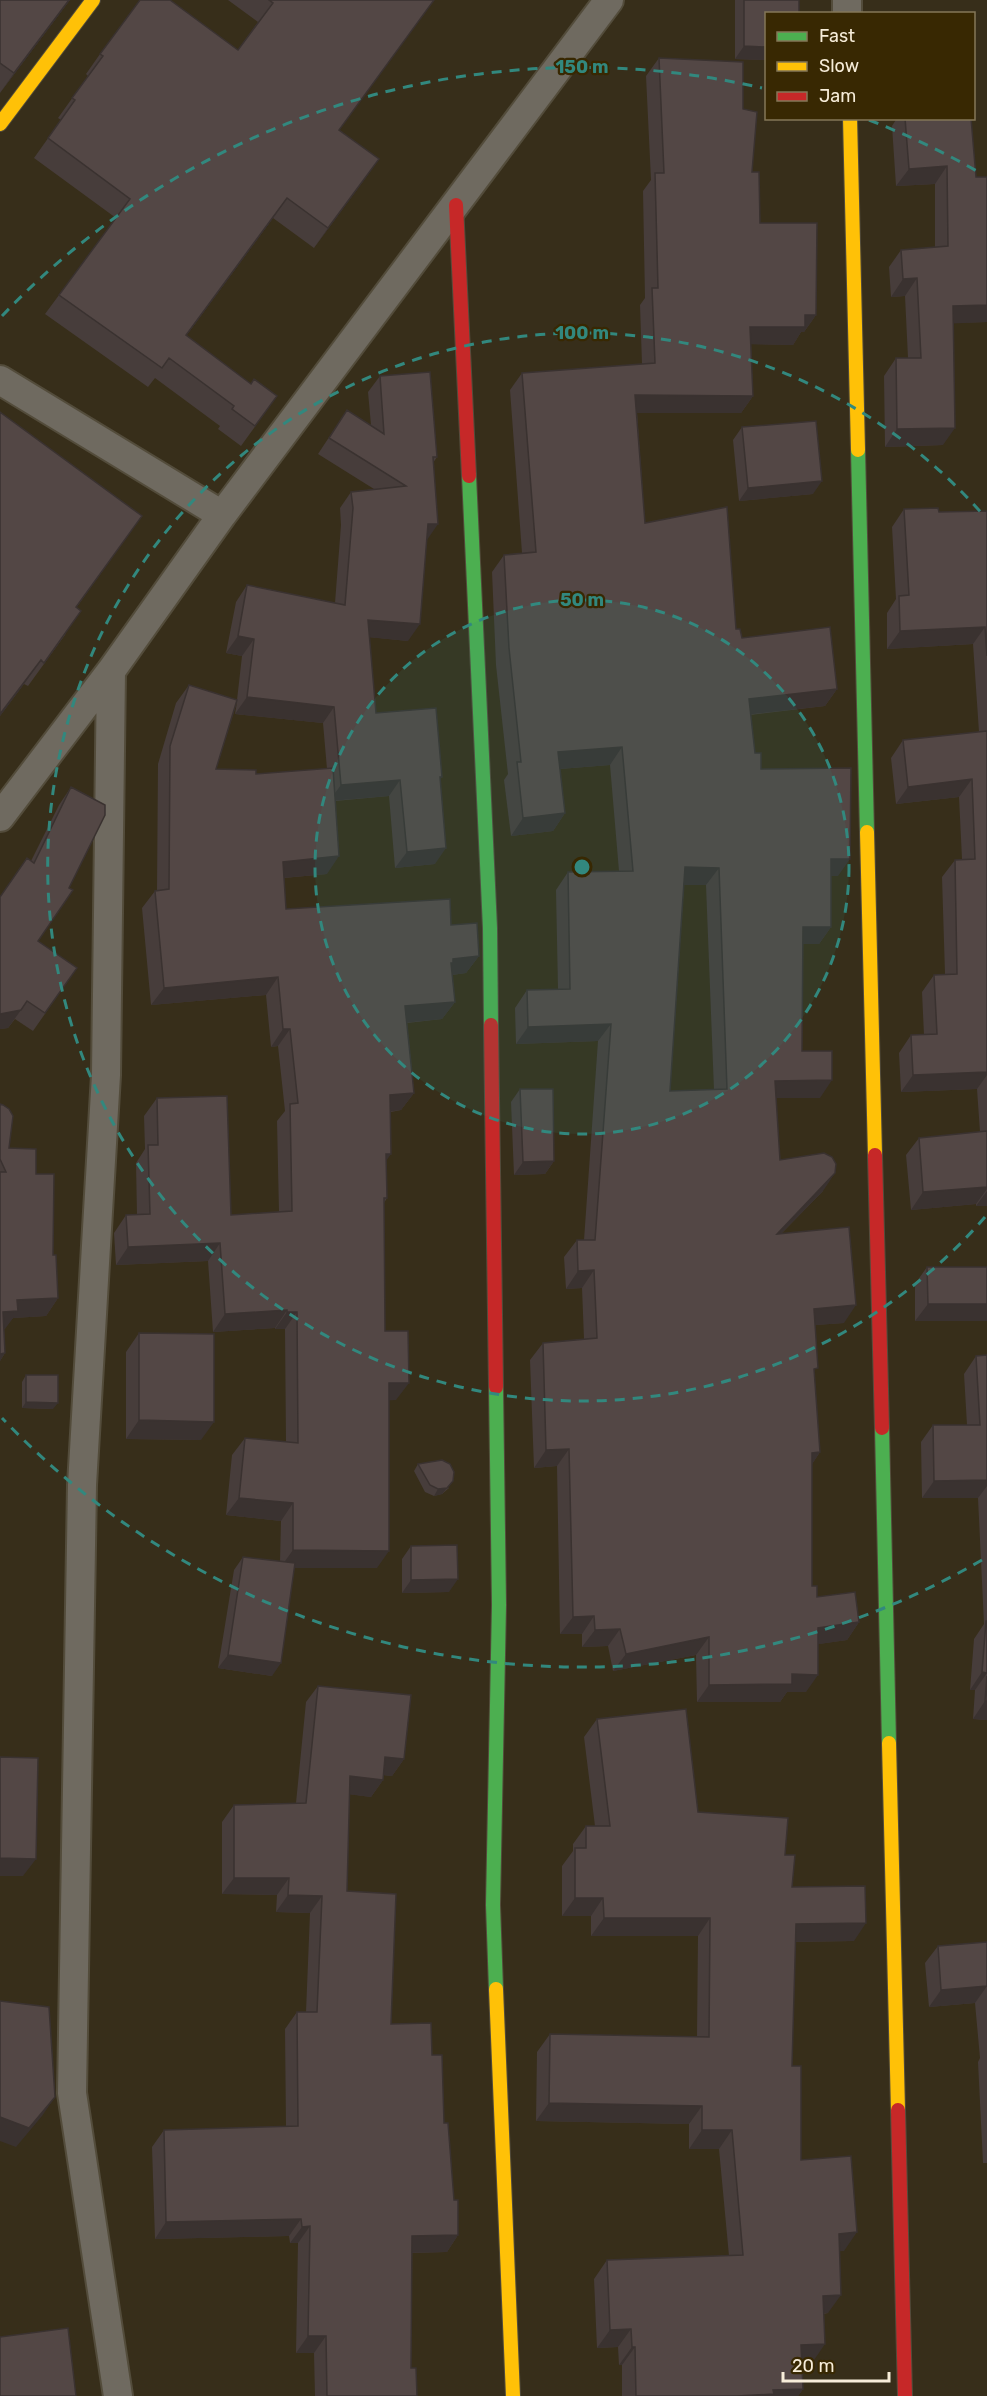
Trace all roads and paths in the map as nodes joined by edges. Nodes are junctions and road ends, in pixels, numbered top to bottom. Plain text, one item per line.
1 (93, 0) edge
2 (609, 0) edge
3 (850, 120) edge
4 (0, 124) edge
5 (456, 205) junction
6 (0, 380) edge
7 (222, 515) junction
8 (111, 671) junction
9 (0, 817) edge
10 (118, 2396) edge
11 (513, 2396) edge
12 (905, 2396) edge

1 - 4 street
2 - 5 street
3 - 12 street
5 - 7 street
5 - 11 street
6 - 7 street
7 - 8 street
8 - 9 street
8 - 10 street

